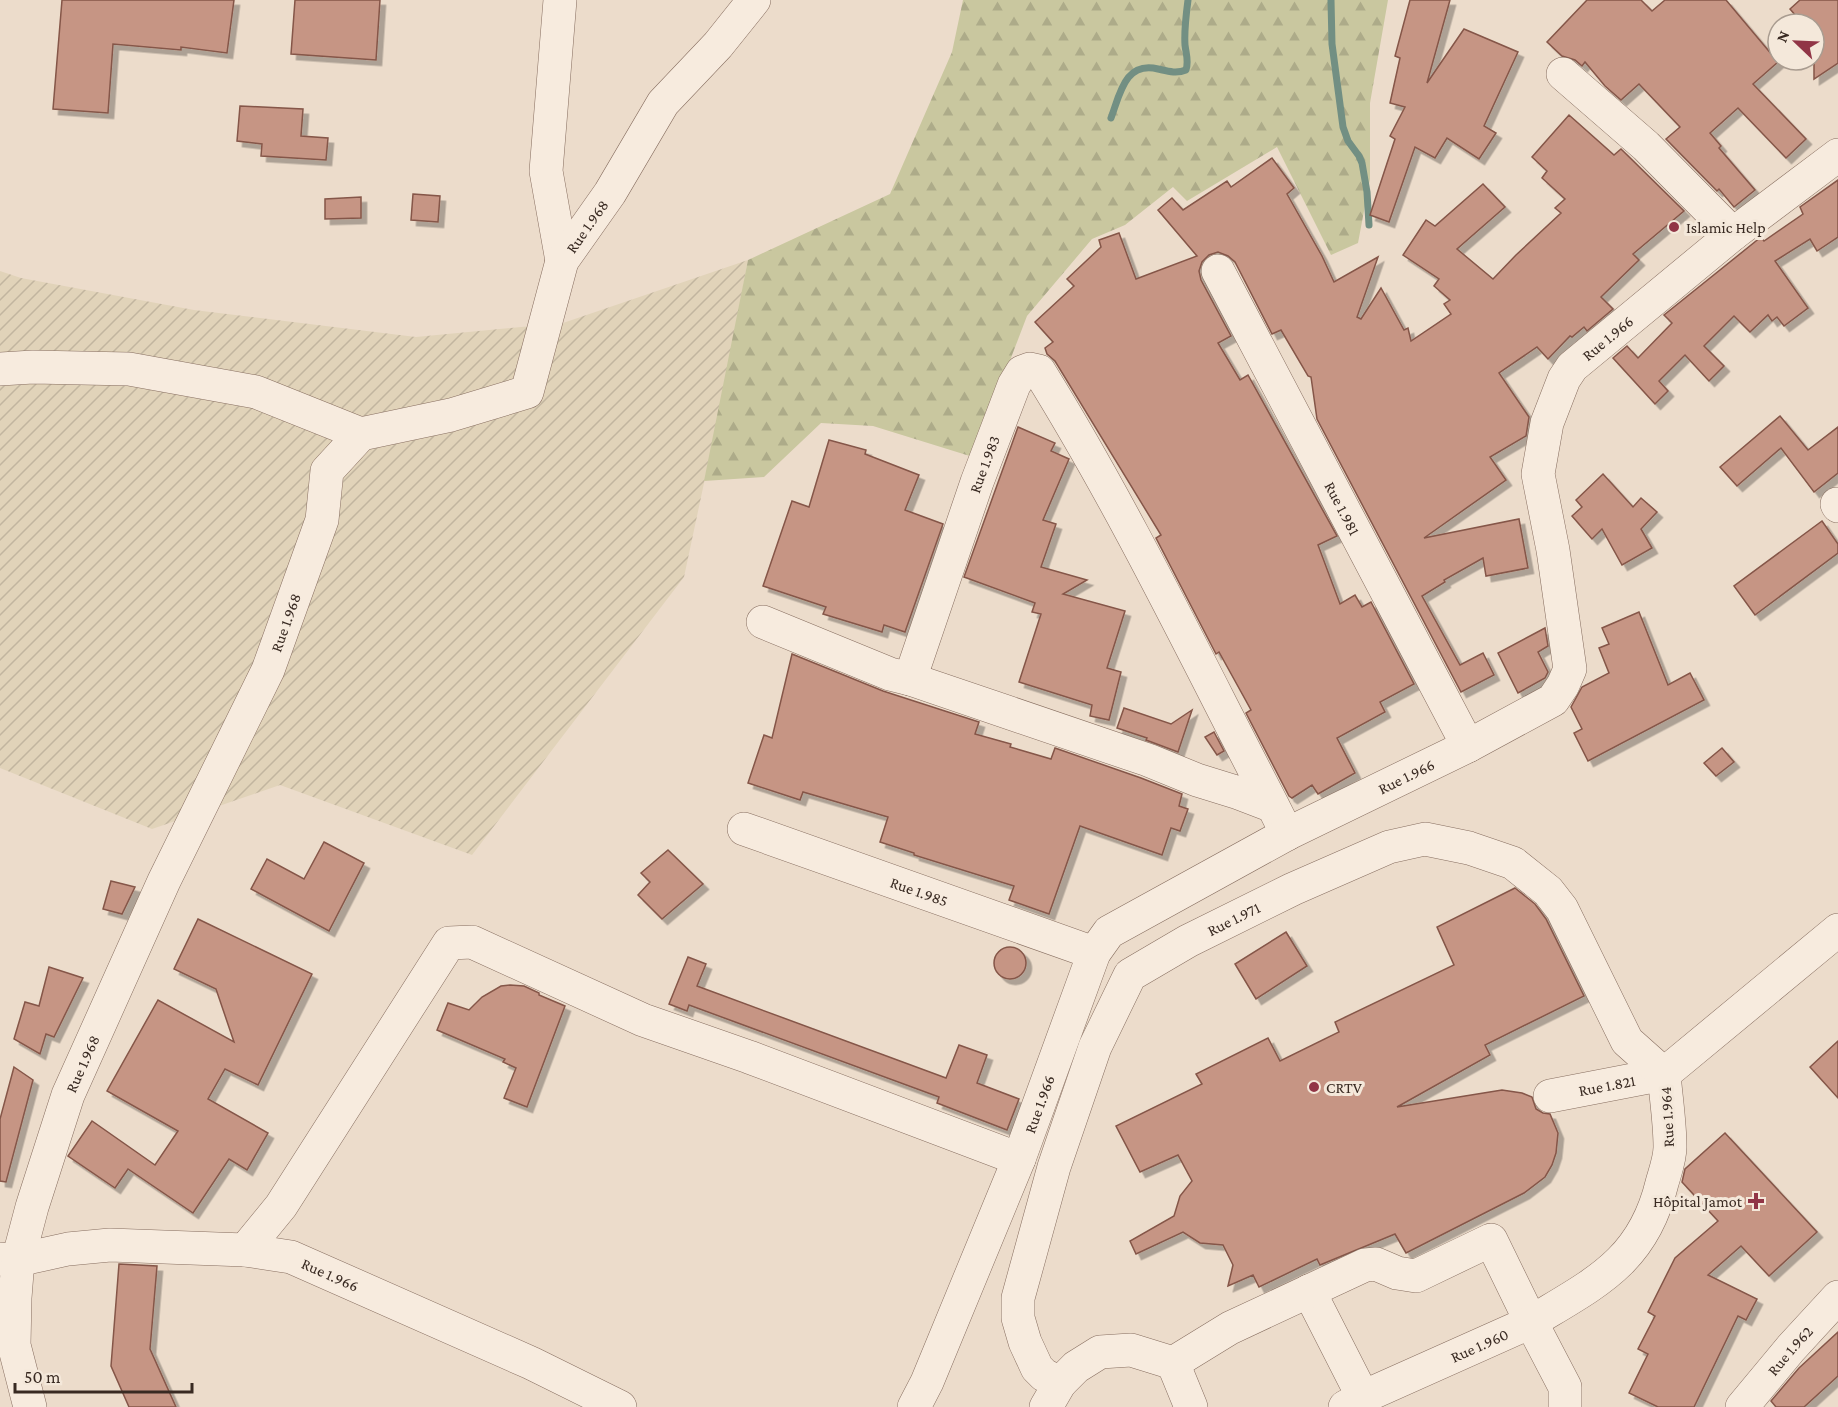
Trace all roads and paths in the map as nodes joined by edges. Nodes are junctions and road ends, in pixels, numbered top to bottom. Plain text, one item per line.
1 (560, 0) edge
2 (754, 0) edge
3 (1563, 74) dead end
4 (1838, 155) edge
5 (1733, 234) junction
6 (562, 261) junction
7 (1218, 271) dead end
8 (0, 369) edge
9 (361, 434) junction
10 (762, 622) dead end
11 (910, 679) junction
12 (1468, 746) junction
13 (1280, 820) junction
14 (744, 829) dead end
15 (1838, 930) edge
16 (1094, 953) junction
17 (1664, 1074) junction
18 (1550, 1096) dead end
19 (1019, 1159) junction
20 (245, 1250) junction
21 (9, 1259) edge
22 (1309, 1291) junction
23 (1838, 1297) edge
24 (1531, 1322) junction
25 (1173, 1363) junction
26 (1053, 1395) edge
27 (1354, 1402) edge
28 (30, 1407) edge
29 (620, 1407) edge
30 (914, 1407) edge
31 (1191, 1407) edge
32 (1565, 1407) edge
33 (1742, 1407) edge

1 - 6 street
2 - 6 street, Rue 1.968
3 - 5 street
4 - 5 street, Rue 1.966
5 - 12 street, Rue 1.966
6 - 9 street, Rue 1.968
7 - 12 street, Rue 1.981
8 - 9 street
9 - 21 street, Rue 1.968
10 - 11 street
11 - 13 street
11 - 13 street, Rue 1.983
12 - 13 street, Rue 1.966
13 - 16 street, Rue 1.966
14 - 16 street, Rue 1.985
15 - 17 street, Rue 1.964
16 - 19 street, Rue 1.966
17 - 18 street, Rue 1.821
17 - 24 street, Rue 1.964
17 - 26 street, Rue 1.971
19 - 20 street
19 - 30 street, Rue 1.966
20 - 21 street, Rue 1.966
20 - 29 street, Rue 1.966
21 - 28 street, Rue 1.968
22 - 24 street
22 - 25 street
22 - 27 street
23 - 33 street, Rue 1.962
24 - 27 street, Rue 1.960
24 - 32 street
25 - 26 street
25 - 31 street

